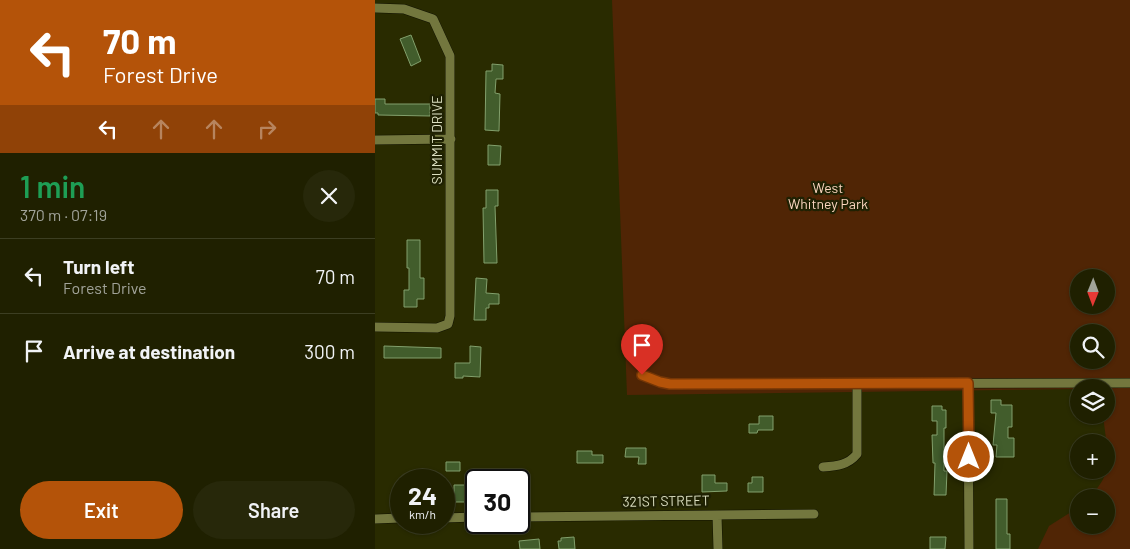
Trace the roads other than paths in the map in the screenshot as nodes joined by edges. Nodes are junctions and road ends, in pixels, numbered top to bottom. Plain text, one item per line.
1 (375, 8) edge
2 (451, 139) junction
3 (375, 140) edge
4 (375, 327) edge
5 (642, 375) dead end
6 (857, 383) junction
7 (968, 383) junction
8 (1130, 383) edge
9 (823, 467) dead end
10 (814, 514) dead end
11 (717, 515) junction
12 (530, 517) edge
13 (390, 518) edge
14 (375, 519) edge
15 (718, 549) edge
16 (969, 549) edge

1 - 2 street, SUMMIT DRIVE
2 - 3 street
2 - 4 street, SUMMIT DRIVE
5 - 6 street
6 - 7 street
6 - 9 street
7 - 8 street
7 - 16 street
10 - 11 street, 321ST STREET
11 - 12 street, 321ST STREET
11 - 15 street
13 - 14 street

